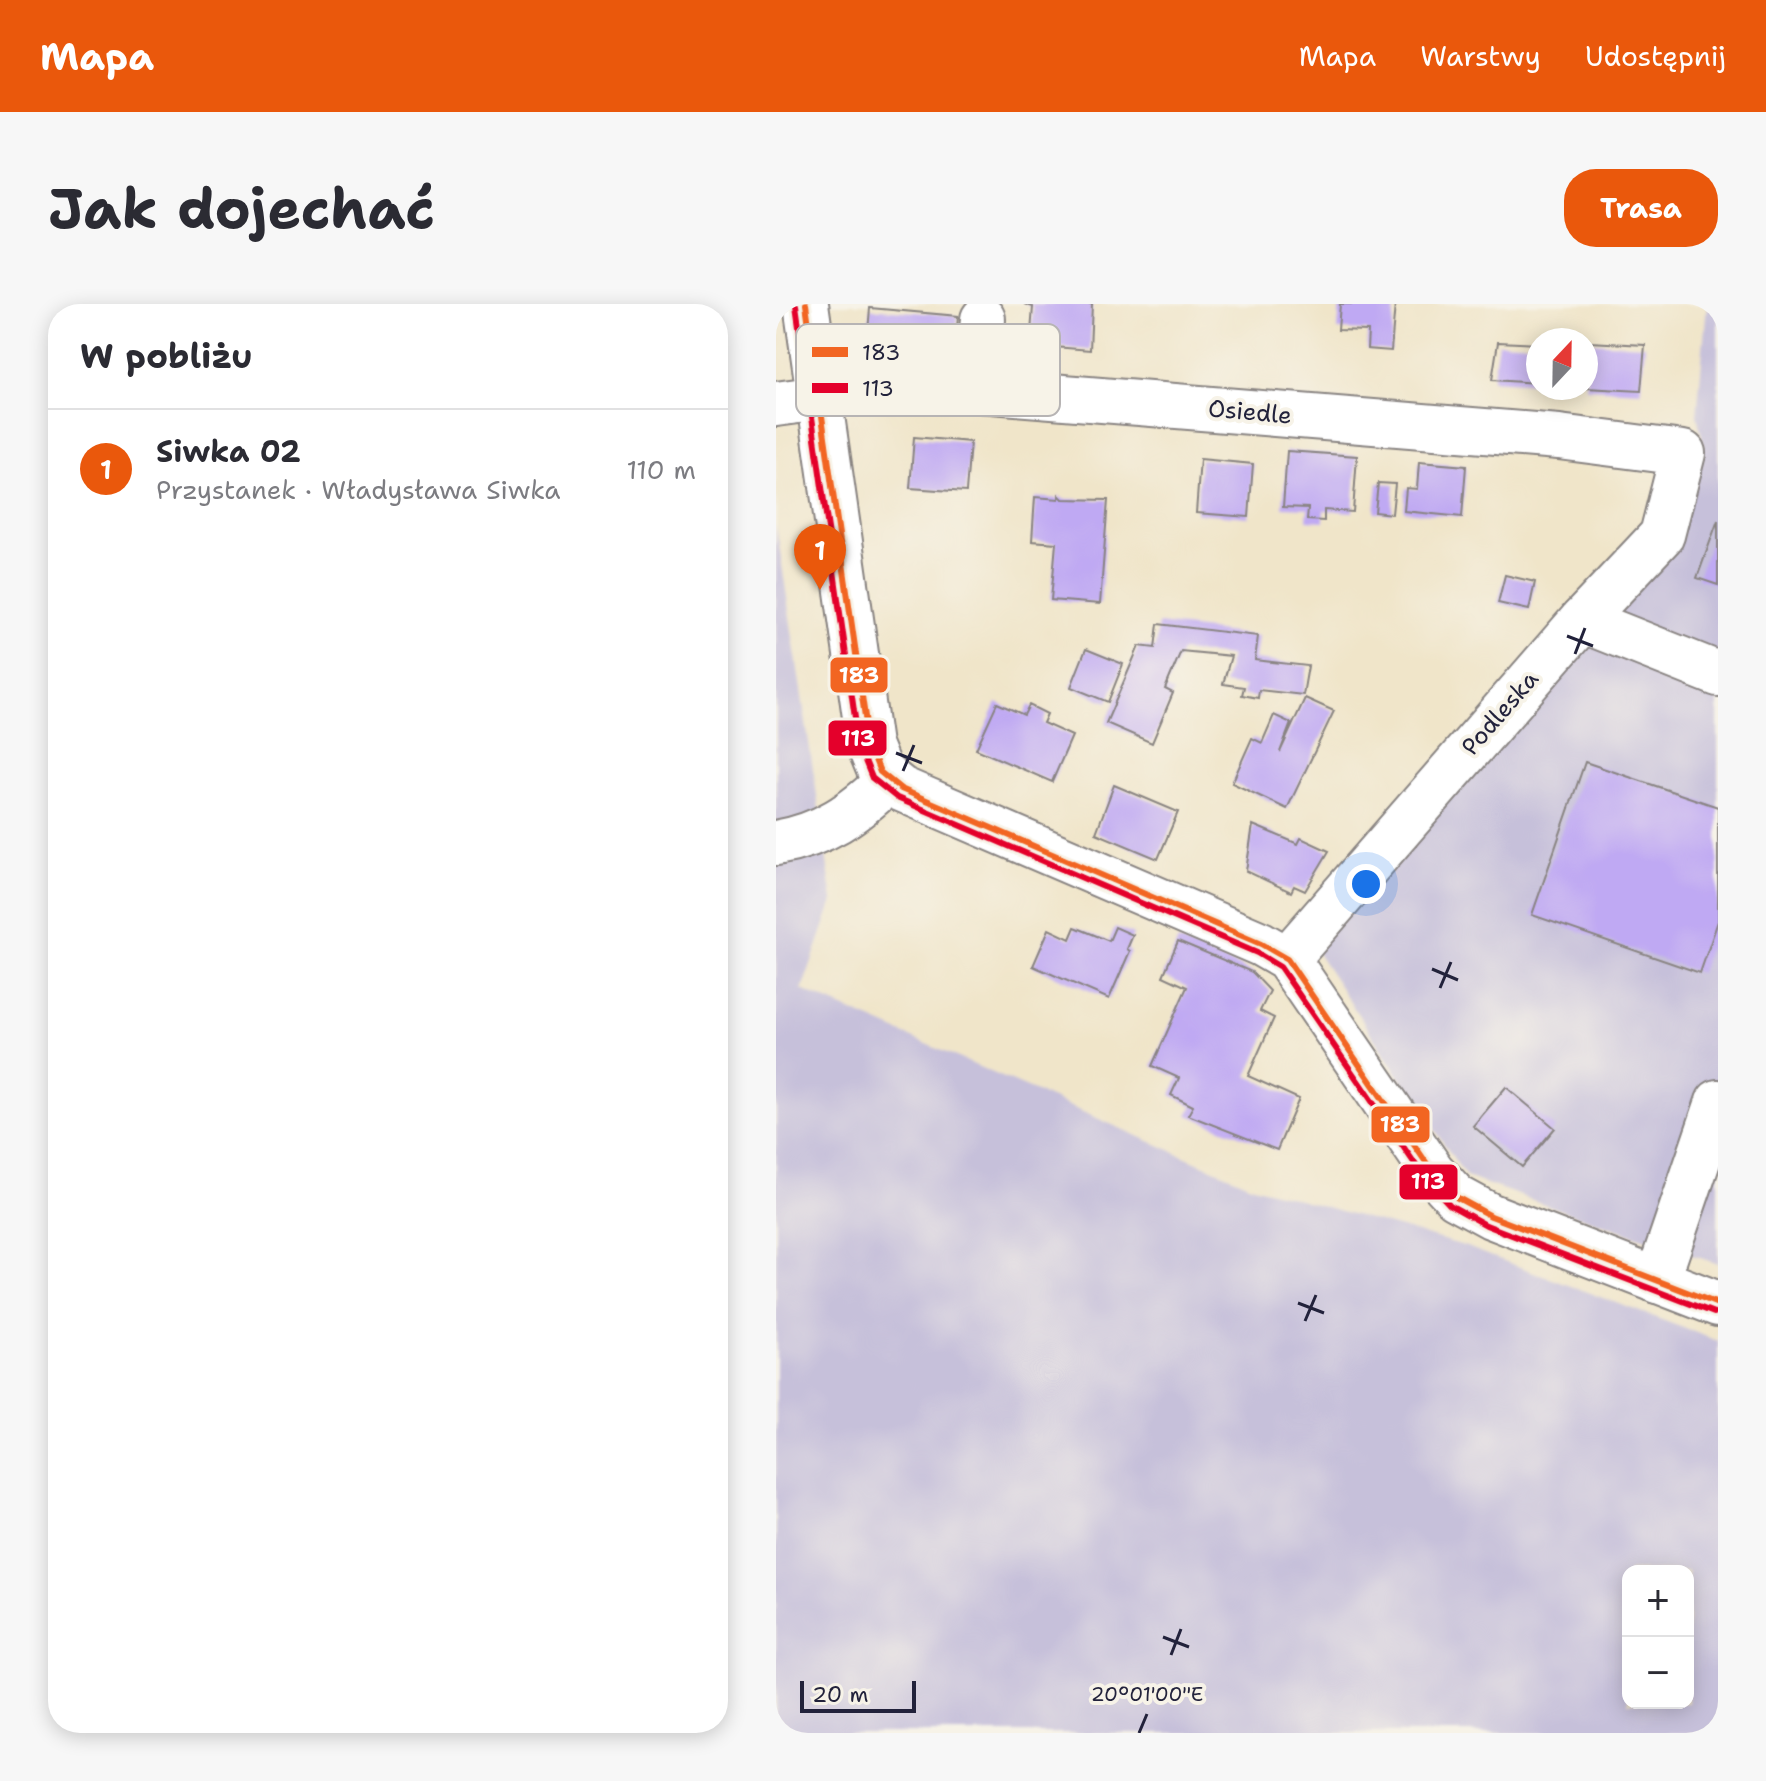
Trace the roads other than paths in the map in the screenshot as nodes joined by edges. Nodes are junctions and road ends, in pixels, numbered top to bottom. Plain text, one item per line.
1 (806, 304) edge
2 (983, 319) dead end
3 (809, 324) edge
4 (983, 324) edge
5 (796, 396) edge
6 (1060, 397) edge
7 (776, 404) edge
8 (822, 416) edge
9 (1683, 453) joint
10 (1582, 620) junction
11 (1718, 674) edge
12 (888, 781) junction
13 (776, 843) edge
14 (1287, 959) junction
15 (1718, 1102) edge
16 (1657, 1281) junction
17 (1718, 1304) edge

1 - 3 street
2 - 4 street
5 - 7 street, Osiedle
6 - 9 street, Osiedle
8 - 12 street
9 - 10 street, Podleska
10 - 11 street
10 - 14 street, Podleska
12 - 13 street
12 - 14 street
14 - 16 street
15 - 16 street
16 - 17 street

